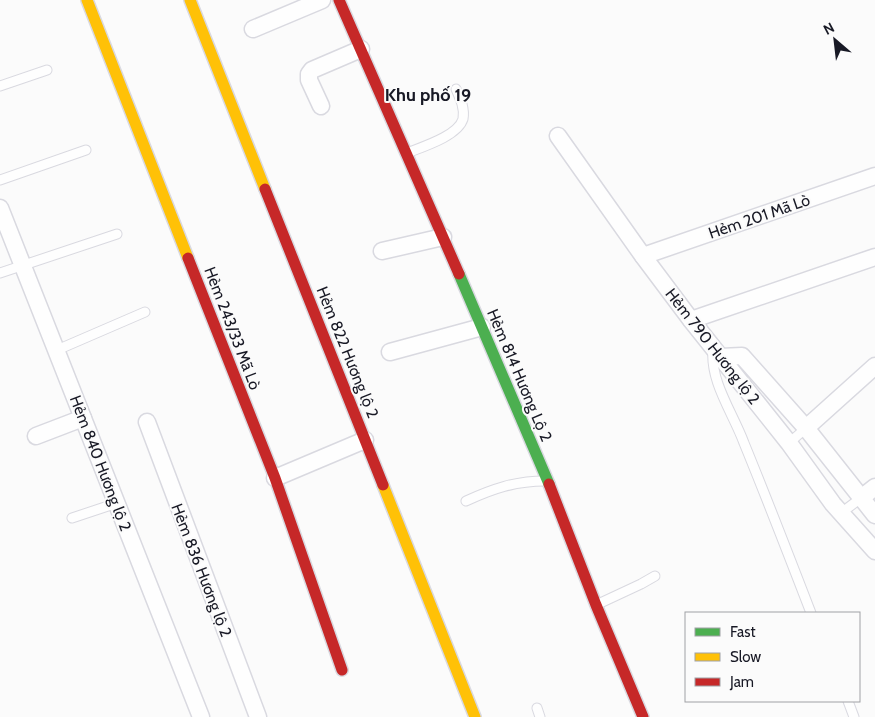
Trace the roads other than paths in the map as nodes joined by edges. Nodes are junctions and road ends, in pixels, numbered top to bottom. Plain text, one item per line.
1 (87, 0) edge
2 (190, 0) edge
3 (322, 0) edge
4 (339, 0) edge
5 (253, 29) dead end
6 (361, 49) junction
7 (47, 70) dead end
8 (0, 86) edge
9 (456, 88) dead end
10 (321, 106) dead end
11 (558, 136) dead end
12 (86, 150) dead end
13 (407, 153) junction
14 (875, 176) edge
15 (0, 180) edge
16 (0, 208) edge
17 (117, 234) dead end
18 (443, 237) junction
19 (382, 251) dead end
20 (644, 256) junction
21 (875, 257) edge
22 (22, 265) junction
23 (0, 273) edge
24 (144, 312) dead end
25 (691, 320) junction
26 (482, 327) junction
27 (57, 350) junction
28 (390, 352) dead end
29 (717, 353) junction
30 (875, 366) edge
31 (83, 418) junction
32 (147, 422) dead end
33 (806, 428) junction
34 (36, 436) dead end
35 (365, 440) junction
36 (788, 443) junction
37 (275, 478) junction
38 (548, 481) junction
39 (875, 487) edge
40 (861, 498) junction
41 (466, 501) dead end
42 (117, 504) junction
43 (840, 513) junction
44 (875, 515) edge
45 (72, 518) dead end
46 (875, 550) edge
47 (655, 576) dead end
48 (596, 606) junction
49 (810, 612) edge
50 (342, 670) dead end
51 (848, 702) edge
52 (201, 717) edge
53 (258, 717) edge
54 (475, 717) edge
55 (643, 717) edge
56 (854, 717) edge

1 - 37 street, Hẻm 243/33 Mã Lò
2 - 35 street, Hẻm 822 Hương lộ 2
3 - 5 street
4 - 6 street, Hẻm 814 Hương Lộ 2
6 - 10 street
6 - 13 street, Hẻm 814 Hương Lộ 2
7 - 8 lane
9 - 13 lane
11 - 20 street, Hẻm 790 Hương lộ 2
12 - 15 lane
13 - 18 street, Hẻm 814 Hương Lộ 2
14 - 20 street, Hẻm 201 Mã Lò
16 - 22 street, Hẻm 840 Hương lộ 2
17 - 22 lane
18 - 19 street
18 - 26 street, Hẻm 814 Hương Lộ 2
20 - 25 street, Hẻm 790 Hương lộ 2
21 - 25 street
22 - 23 lane
22 - 27 street, Hẻm 840 Hương lộ 2
24 - 27 lane
25 - 29 street, Hẻm 790 Hương lộ 2
26 - 28 street
26 - 38 street, Hẻm 814 Hương Lộ 2
27 - 31 street, Hẻm 840 Hương lộ 2
29 - 33 street
29 - 36 street, Hẻm 790 Hương lộ 2
29 - 49 lane
30 - 33 street
31 - 34 street
31 - 42 street, Hẻm 840 Hương lộ 2
32 - 53 street, Hẻm 836 Hương lộ 2
33 - 36 lane
33 - 40 street
35 - 37 street
35 - 54 street, Hẻm 822 Hương lộ 2
36 - 43 street, Hẻm 790 Hương lộ 2
37 - 50 street, Hẻm 243/33 Mã Lò
38 - 41 lane
38 - 48 street, Hẻm 814 Hương Lộ 2
39 - 40 street
40 - 43 lane
40 - 44 street
42 - 45 lane
42 - 52 street, Hẻm 840 Hương lộ 2
43 - 46 street, Hẻm 790 Hương lộ 2
47 - 48 lane
48 - 55 street, Hẻm 814 Hương Lộ 2
51 - 56 lane

